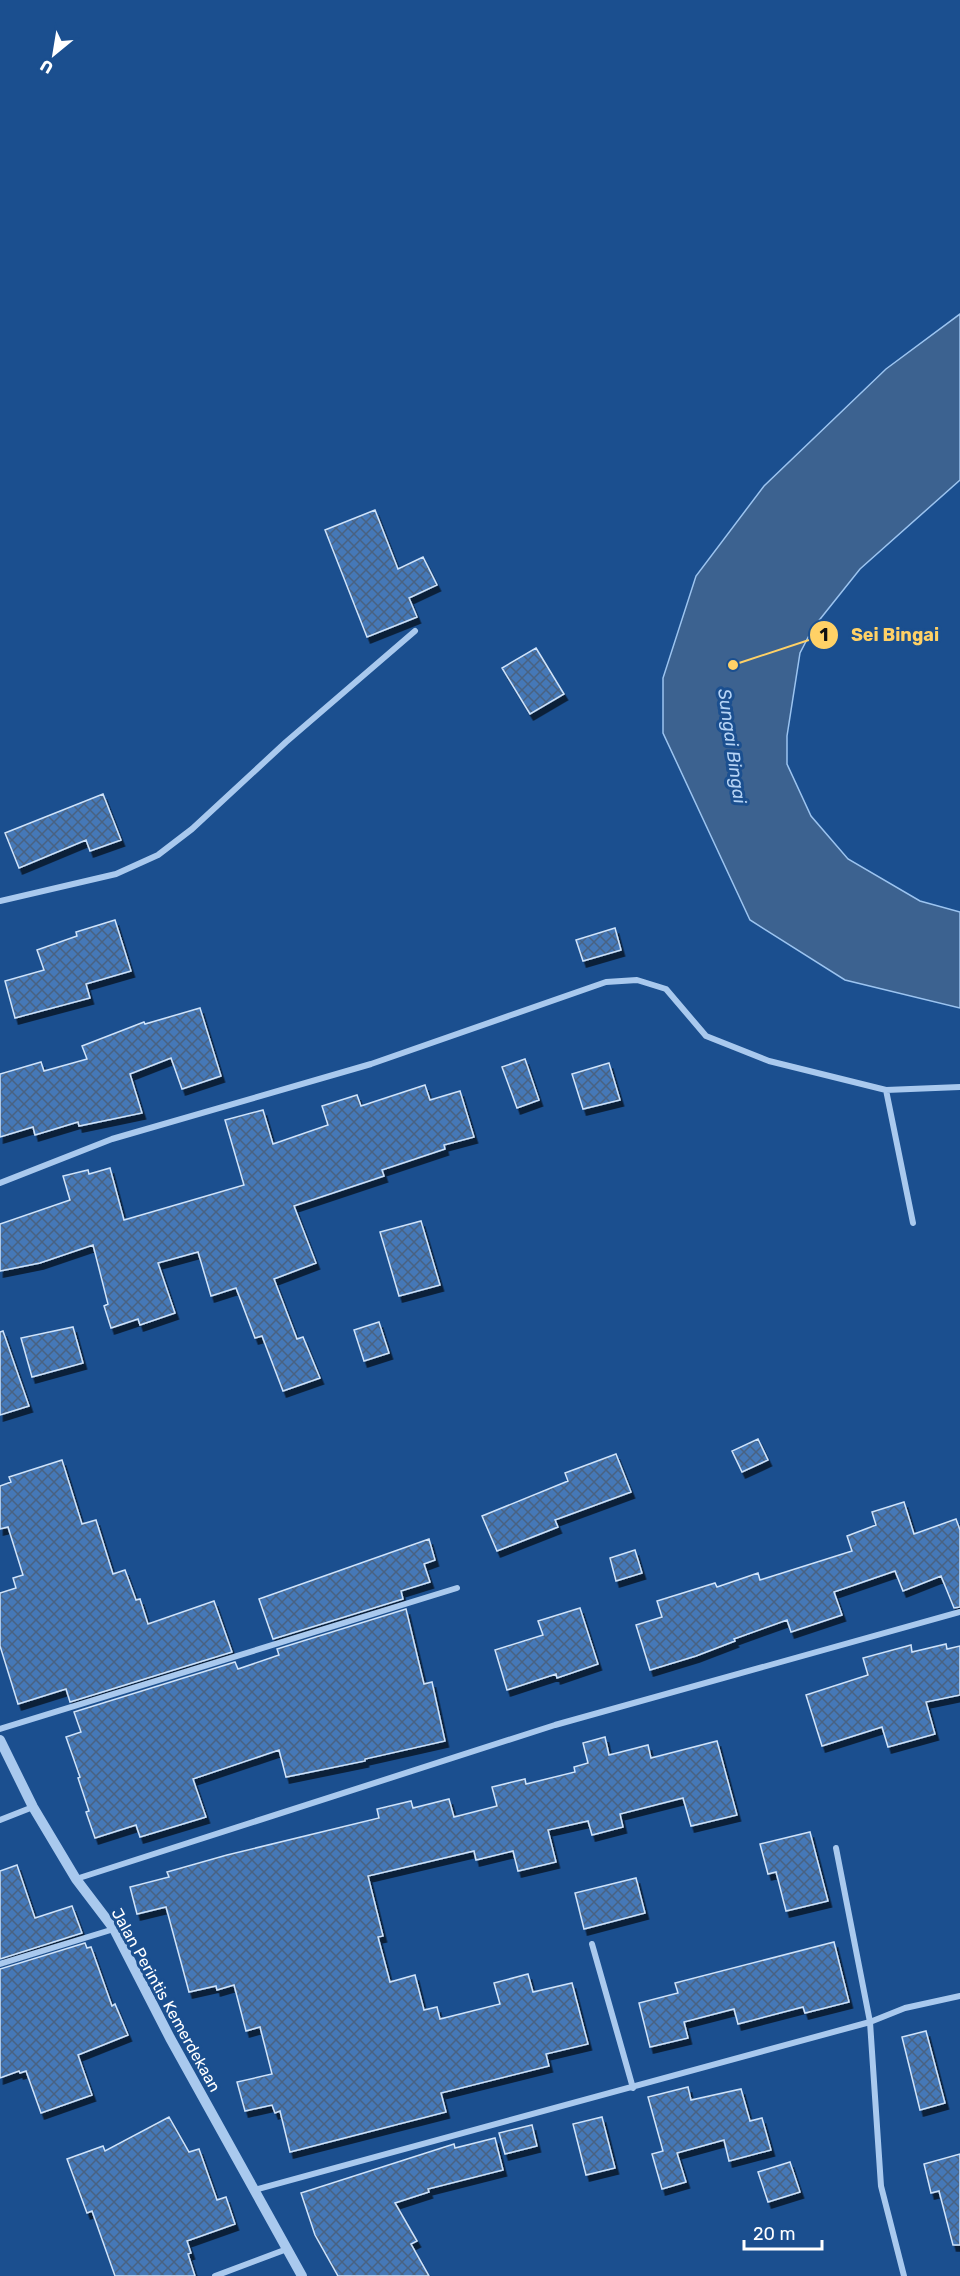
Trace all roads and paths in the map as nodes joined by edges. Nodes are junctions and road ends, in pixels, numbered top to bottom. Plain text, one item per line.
1 (415, 631) dead end
2 (0, 901) edge
3 (960, 1086) edge
4 (886, 1090) junction
5 (0, 1183) edge
6 (913, 1223) dead end
7 (457, 1588) dead end
8 (960, 1612) edge
9 (0, 1729) edge
10 (0, 1740) edge
11 (33, 1807) junction
12 (0, 1820) edge
13 (836, 1848) dead end
14 (76, 1879) junction
15 (114, 1929) junction
16 (592, 1944) dead end
17 (0, 1964) edge
18 (960, 1996) edge
19 (870, 2022) junction
20 (633, 2088) junction
21 (253, 2190) junction
22 (289, 2248) junction
23 (215, 2276) edge
24 (302, 2276) edge
25 (904, 2276) edge

1 - 2 street
3 - 4 street
4 - 5 street
4 - 6 street
7 - 9 street
8 - 14 street
10 - 11 street, Jalan Perintis Kemerdekaan
11 - 12 street
11 - 14 street, Jalan Perintis Kemerdekaan
13 - 19 street
14 - 15 street, Jalan Perintis Kemerdekaan
15 - 17 street
15 - 21 street, Jalan Perintis Kemerdekaan
16 - 20 street
18 - 19 street
19 - 20 street
19 - 25 street
20 - 21 street
21 - 22 street, Jalan Perintis Kemerdekaan
22 - 23 street
22 - 24 street, Jalan Perintis Kemerdekaan

